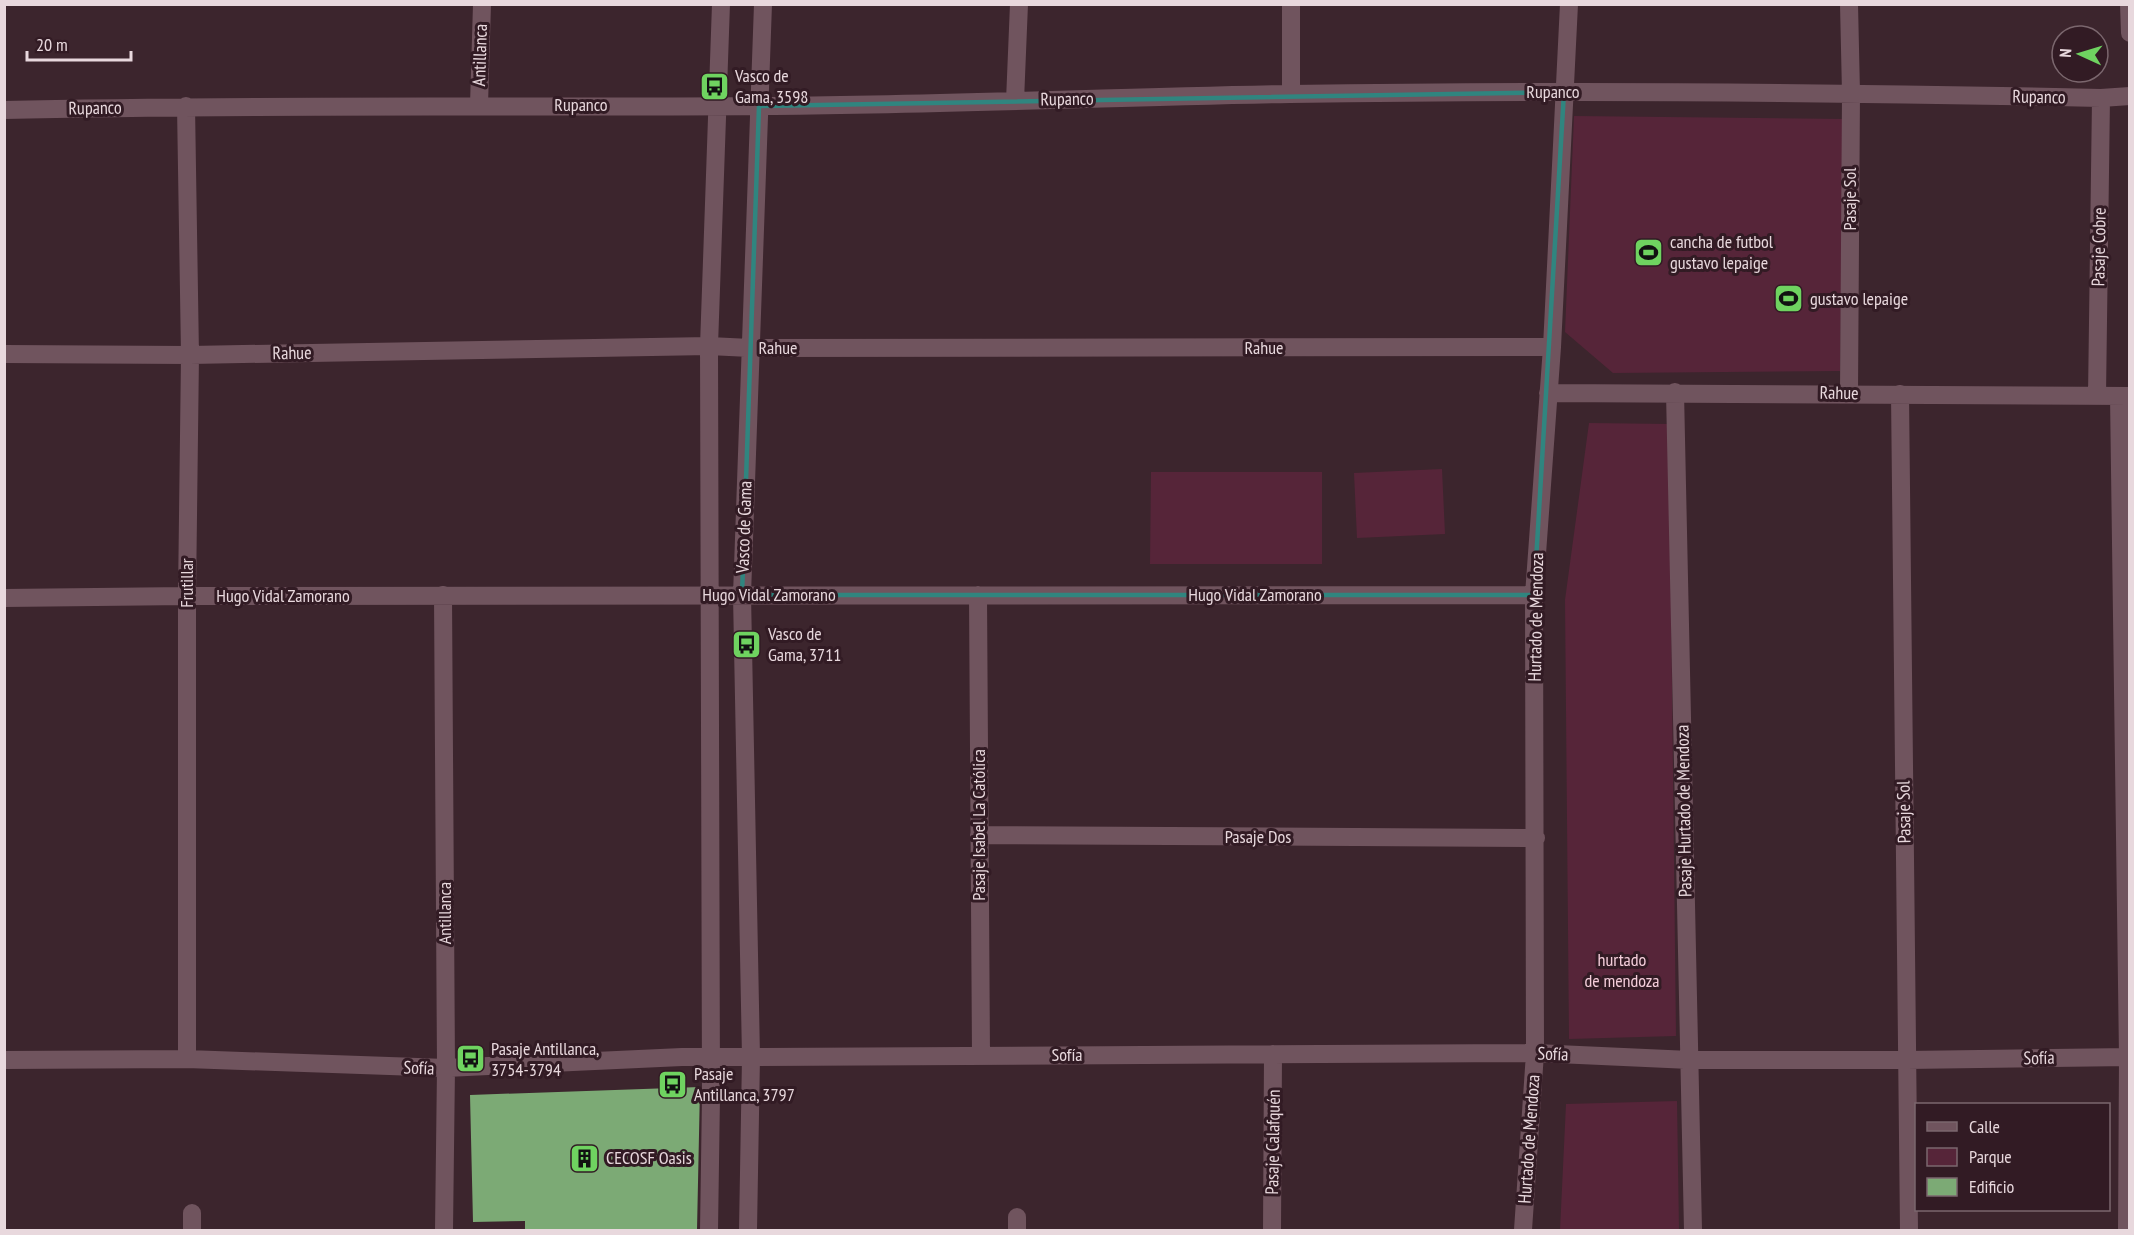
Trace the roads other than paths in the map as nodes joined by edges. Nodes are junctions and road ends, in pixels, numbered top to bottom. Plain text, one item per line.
1 (482, 4) edge
2 (721, 4) edge
3 (763, 4) edge
4 (1019, 4) edge
5 (1291, 4) edge
6 (1569, 4) edge
7 (1849, 4) edge
8 (2129, 4) edge
9 (2130, 33) edge
10 (1564, 92) junction
11 (1851, 93) junction
12 (1291, 94) junction
13 (2130, 96) edge
14 (2101, 98) junction
15 (1015, 101) junction
16 (479, 105) junction
17 (717, 105) junction
18 (186, 106) junction
19 (759, 106) junction
20 (4, 110) edge
21 (709, 346) junction
22 (1552, 347) junction
23 (750, 348) junction
24 (4, 354) edge
25 (190, 354) junction
26 (1675, 392) junction
27 (1548, 393) junction
28 (1849, 393) junction
29 (1900, 394) junction
30 (2097, 396) junction
31 (2124, 396) edge
32 (708, 595) junction
33 (978, 595) junction
34 (1534, 595) junction
35 (187, 596) junction
36 (443, 596) junction
37 (742, 596) junction
38 (4, 598) edge
39 (980, 835) junction
40 (1536, 838) junction
41 (1534, 1053) junction
42 (1274, 1054) junction
43 (981, 1056) junction
44 (710, 1057) junction
45 (751, 1057) junction
46 (2129, 1057) edge
47 (187, 1059) junction
48 (4, 1060) edge
49 (1690, 1060) junction
50 (1907, 1060) junction
51 (446, 1068) junction
52 (444, 1230) edge
53 (709, 1230) edge
54 (748, 1230) edge
55 (1272, 1230) edge
56 (1523, 1230) edge
57 (1693, 1230) edge
58 (1909, 1230) edge
59 (2127, 1230) edge

1 - 16 street, Antillanca
2 - 17 street, Vasco de Gama
3 - 19 street, Vasco de Gama
4 - 15 street
5 - 12 street
6 - 10 street, Hurtado de Mendoza
7 - 11 street, Pasaje Sol
8 - 9 street
10 - 11 street, Rupanco
10 - 12 street, Rupanco
10 - 22 street, Hurtado de Mendoza
11 - 14 street, Rupanco
11 - 28 street, Pasaje Sol
12 - 15 street, Rupanco
13 - 14 street, Rupanco
14 - 30 street, Pasaje Cobre
15 - 19 street, Rupanco
16 - 17 street, Rupanco
16 - 18 street, Rupanco
17 - 19 street, Rupanco
17 - 21 street, Vasco de Gama
18 - 20 street, Rupanco
18 - 25 street, Frutillar
19 - 23 street, Vasco de Gama
21 - 23 street, Rahue
21 - 25 street, Rahue
21 - 32 street, Vasco de Gama
22 - 23 street, Rahue
22 - 27 street, Hurtado de Mendoza
23 - 37 street, Vasco de Gama
24 - 25 street, Rahue
25 - 35 street, Frutillar
26 - 27 street, Rahue
26 - 28 street, Rahue
26 - 49 street, Pasaje Hurtado de Mendoza
27 - 34 street, Hurtado de Mendoza
28 - 29 street, Rahue
29 - 30 street, Rahue
29 - 50 street, Pasaje Sol
30 - 31 street, Rahue
31 - 46 street
32 - 36 street, Hugo Vidal Zamorano
32 - 37 street, Hugo Vidal Zamorano
32 - 44 street, Vasco de Gama
33 - 34 street, Hugo Vidal Zamorano
33 - 37 street, Hugo Vidal Zamorano
33 - 39 street, Pasaje Isabel La Católica
34 - 40 street, Hurtado de Mendoza
35 - 36 street, Hugo Vidal Zamorano
35 - 38 street, Hugo Vidal Zamorano
35 - 47 street, Frutillar
36 - 51 street, Antillanca
37 - 45 street, Vasco de Gama
39 - 40 street, Pasaje Dos
39 - 43 street, Pasaje Isabel La Católica
40 - 41 street, Hurtado de Mendoza
41 - 42 street, Sofía
41 - 49 street, Sofía
41 - 56 street, Hurtado de Mendoza
42 - 43 street, Sofía
42 - 55 street, Pasaje Calafquén
43 - 45 street, Sofía
44 - 45 street, Sofía
44 - 51 street, Sofía
44 - 53 street, Vasco de Gama
45 - 54 street, Vasco de Gama
46 - 50 street, Sofía
46 - 59 street
47 - 48 street, Sofía
47 - 51 street, Sofía
49 - 50 street, Sofía
49 - 57 street, Pasaje Hurtado de Mendoza
50 - 58 street, Pasaje Sol
51 - 52 street, Antillanca

